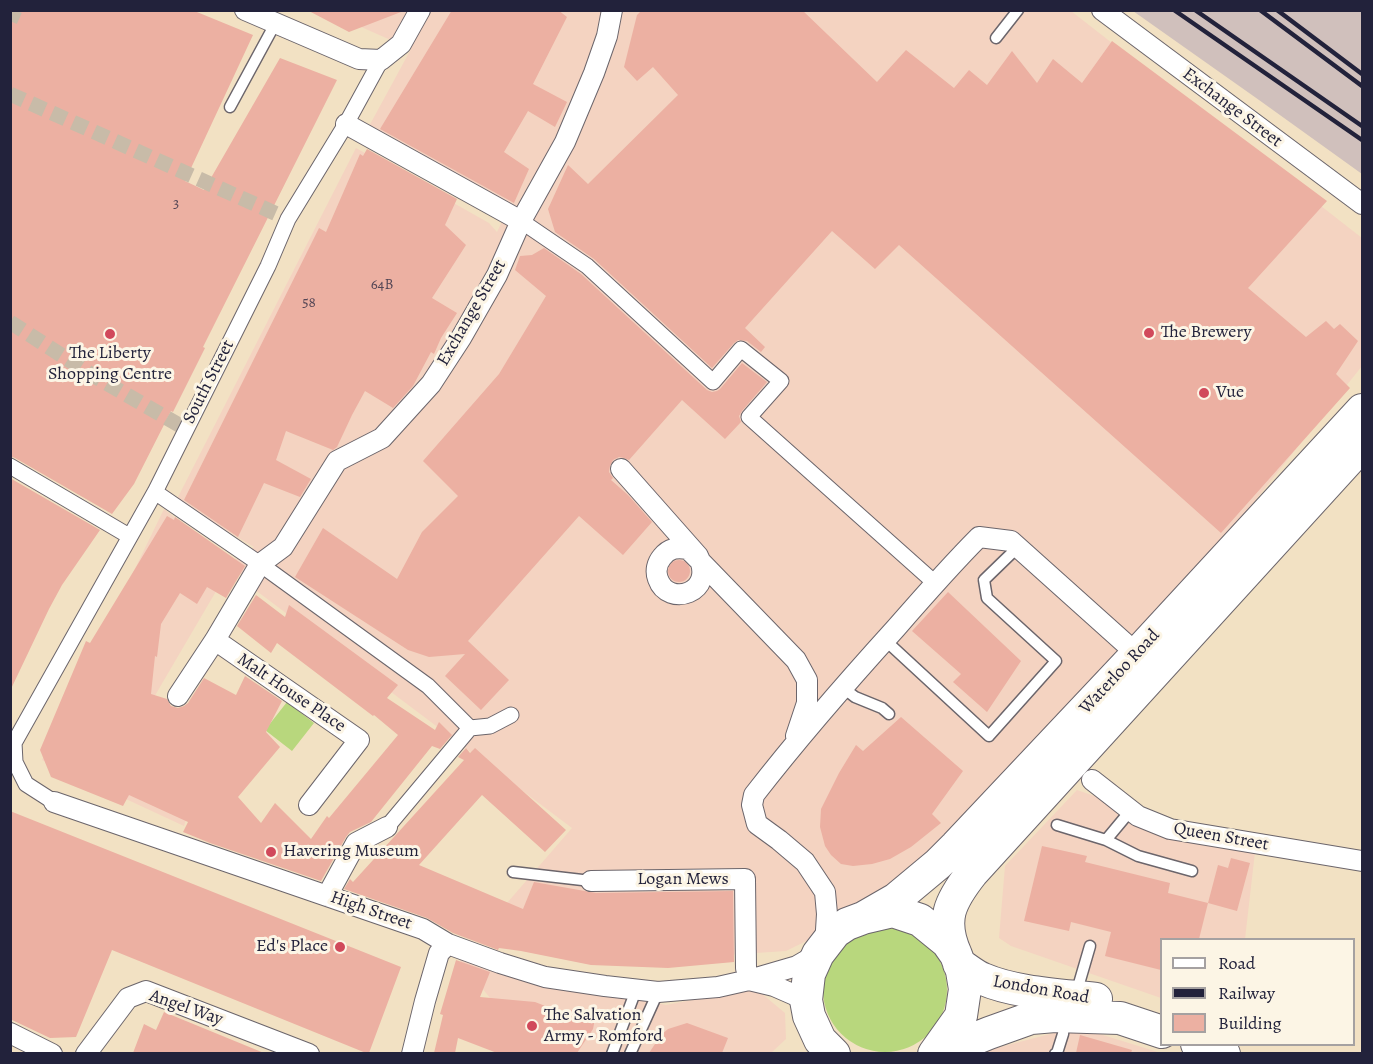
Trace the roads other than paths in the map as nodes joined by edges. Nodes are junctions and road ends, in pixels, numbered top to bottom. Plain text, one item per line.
1 (245, 10) edge
2 (420, 10) edge
3 (612, 10) edge
4 (1018, 10) edge
5 (1102, 10) edge
6 (275, 24) junction
7 (996, 38) dead end
8 (381, 60) junction
9 (230, 107) dead end
10 (346, 124) junction
11 (1362, 204) edge
12 (521, 221) junction
13 (1362, 410) edge
14 (1362, 445) edge
15 (10, 466) edge
16 (621, 469) dead end
17 (155, 492) junction
18 (129, 536) junction
19 (1018, 547) junction
20 (260, 564) junction
21 (935, 583) junction
22 (215, 640) junction
23 (885, 640) junction
24 (1147, 662) junction
25 (842, 687) junction
26 (178, 696) dead end
27 (889, 714) dead end
28 (511, 715) dead end
29 (470, 728) junction
30 (794, 744) junction
31 (13, 764) edge
32 (1092, 780) dead end
33 (54, 802) joint
34 (309, 805) dead end
35 (1131, 810) junction
36 (1057, 825) dead end
37 (387, 827) joint
38 (1106, 840) junction
39 (1362, 861) edge
40 (1192, 871) dead end
41 (513, 872) dead end
42 (591, 880) joint
43 (327, 896) junction
44 (863, 918) junction
45 (448, 944) junction
46 (1090, 946) dead end
47 (821, 951) junction
48 (958, 959) junction
49 (750, 980) junction
50 (636, 990) junction
51 (658, 992) junction
52 (1071, 1006) junction
53 (808, 1008) junction
54 (1160, 1032) edge
55 (10, 1033) edge
56 (1203, 1046) edge
57 (52, 1053) edge
58 (86, 1053) edge
59 (309, 1053) edge
60 (412, 1053) edge
61 (612, 1053) edge
62 (630, 1053) edge
63 (798, 1053) edge
64 (834, 1053) edge
65 (936, 1053) edge
66 (1055, 1053) edge
67 (1224, 1053) edge

1 - 6 street
2 - 8 street, South Street
3 - 12 street, Exchange Street
4 - 7 lane
5 - 11 street, Exchange Street
6 - 8 street
6 - 9 lane
8 - 10 street, South Street
10 - 12 street
10 - 17 street, South Street
12 - 20 street, Exchange Street
12 - 21 street
13 - 24 main road, Waterloo Road
14 - 24 main road, Waterloo Road
15 - 18 street
16 - 30 street
17 - 18 street, South Street
17 - 20 street
18 - 31 street, South Street
19 - 21 street
19 - 23 lane
19 - 24 street
20 - 22 street, Exchange Street
20 - 29 street
21 - 23 street
22 - 26 street, Exchange Street
22 - 34 street, Malt House Place
23 - 25 street
24 - 44 main road, Waterloo Road
24 - 48 main road, Waterloo Road
25 - 27 lane
25 - 30 street
28 - 29 street
29 - 37 street
30 - 47 street
31 - 33 street, High Street
32 - 35 street, Queen Street
33 - 43 street, High Street
35 - 38 lane
35 - 39 street, Queen Street
36 - 38 lane
37 - 43 street
38 - 40 lane
41 - 42 lane
42 - 49 street, Logan Mews
43 - 45 street, High Street
44 - 47 main road
44 - 48 main road, London Road
45 - 50 street, High Street
45 - 60 street
46 - 52 lane
47 - 49 street, High Street
47 - 53 main road
48 - 52 main road, London Road
48 - 65 main road, Waterloo Road
49 - 51 street, High Street
49 - 53 street, High Street
50 - 51 street, High Street
50 - 61 lane
51 - 62 lane
52 - 54 main road, London Road
52 - 65 main road, London Road
52 - 66 lane
53 - 63 main road
53 - 64 main road
55 - 57 street
56 - 67 main road
58 - 59 street, Angel Way

